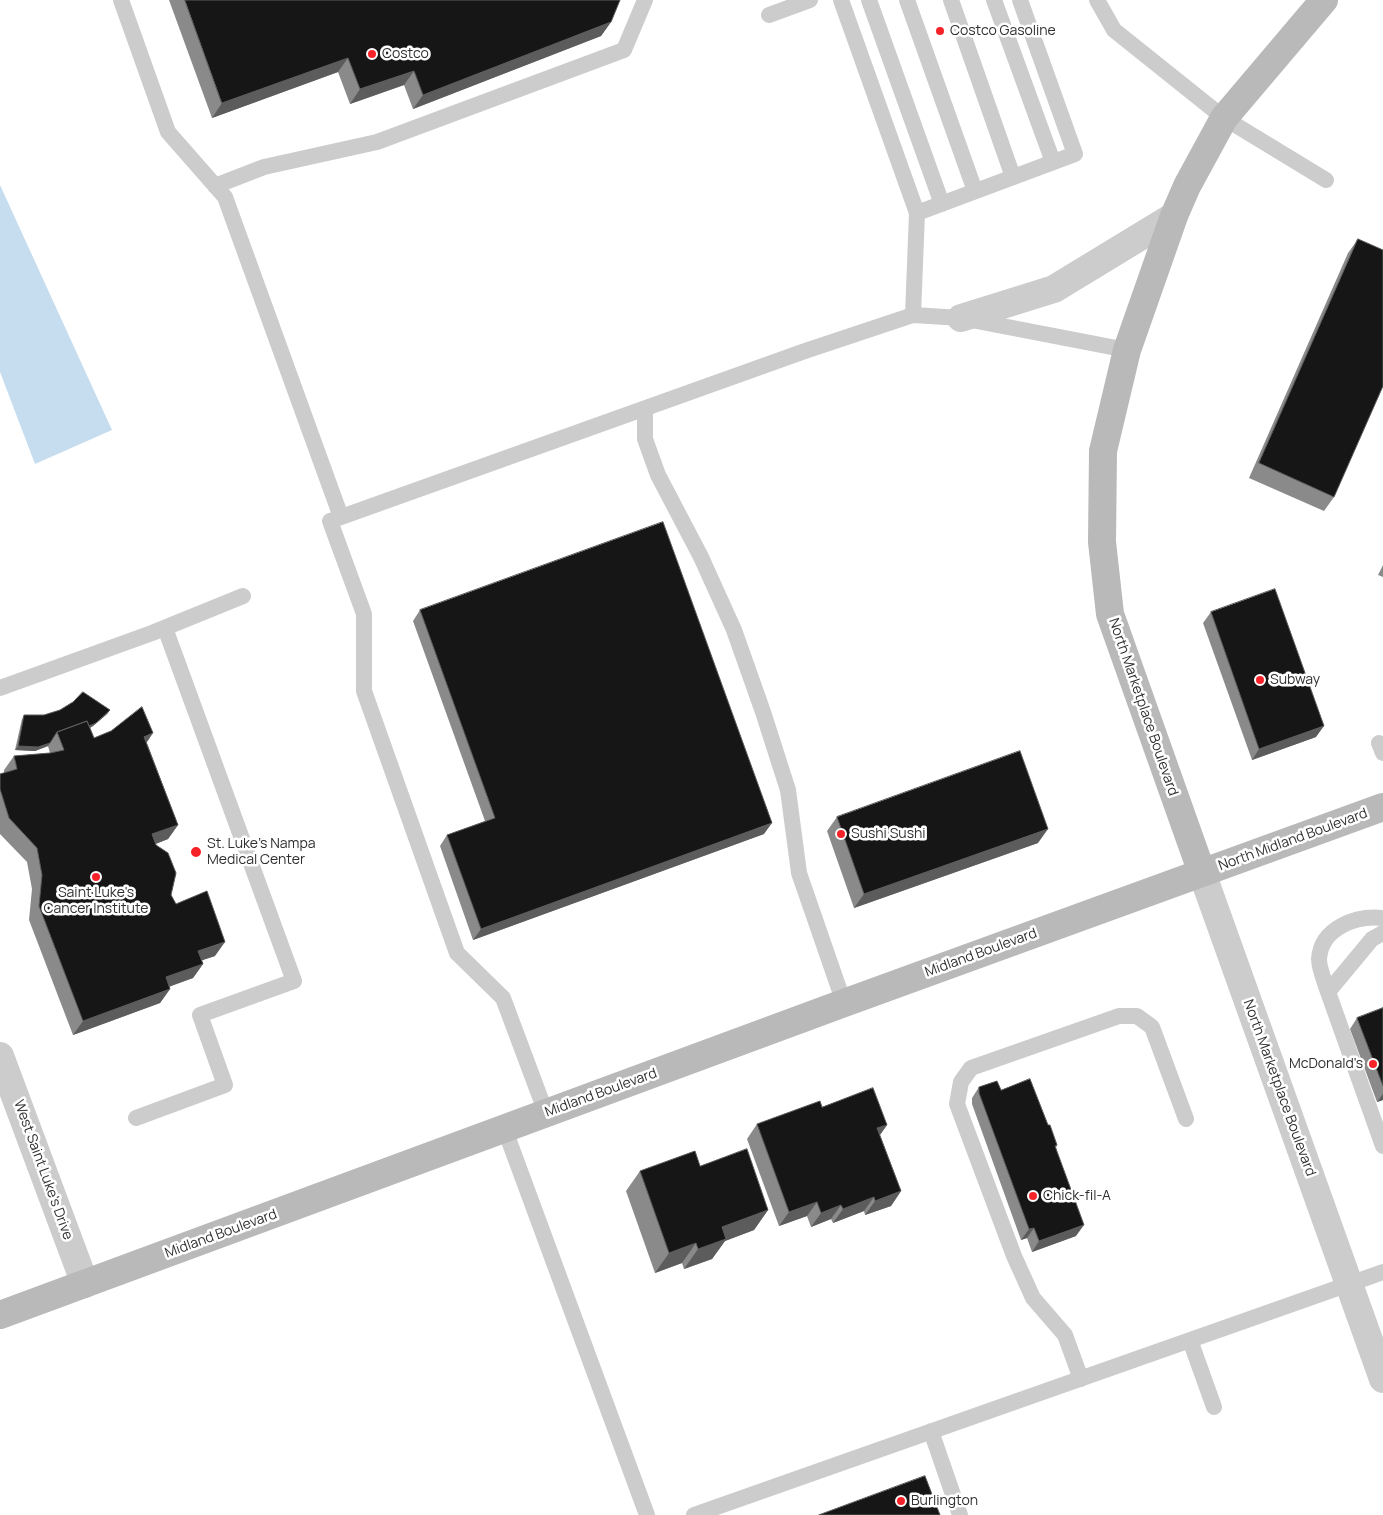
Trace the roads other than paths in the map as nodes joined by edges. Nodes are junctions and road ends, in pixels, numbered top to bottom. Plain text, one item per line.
1 (121, 0) edge
2 (646, 0) edge
3 (810, 0) edge
4 (842, 0) edge
5 (869, 0) edge
6 (907, 0) edge
7 (951, 0) edge
8 (994, 0) edge
9 (1020, 0) edge
10 (1097, 0) edge
11 (1324, 0) edge
12 (769, 15) dead end
13 (1224, 118) junction
14 (1053, 162) junction
15 (1013, 177) junction
16 (1326, 180) dead end
17 (215, 186) junction
18 (975, 191) junction
19 (942, 204) junction
20 (917, 213) junction
21 (1174, 216) junction
22 (913, 315) junction
23 (962, 318) junction
24 (1126, 350) junction
25 (645, 409) junction
26 (341, 517) junction
27 (243, 596) dead end
28 (164, 628) junction
29 (0, 688) edge
30 (1383, 807) edge
31 (1202, 874) junction
32 (1383, 918) edge
33 (1383, 933) edge
34 (1328, 992) junction
35 (844, 1003) junction
36 (0, 1056) edge
37 (546, 1113) junction
38 (136, 1118) dead end
39 (1186, 1119) dead end
40 (505, 1130) junction
41 (1383, 1146) edge
42 (1383, 1272) edge
43 (85, 1284) junction
44 (1349, 1284) junction
45 (0, 1315) edge
46 (1190, 1340) junction
47 (1081, 1379) junction
48 (1383, 1379) edge
49 (1214, 1407) dead end
50 (931, 1432) junction
51 (647, 1515) edge
52 (694, 1515) edge
53 (960, 1515) edge

1 - 17 lane
2 - 17 lane
3 - 12 lane
4 - 20 lane
5 - 19 lane
6 - 18 lane
7 - 15 lane
8 - 14 lane
9 - 14 lane
10 - 13 lane
11 - 13 main road, North Marketplace Boulevard
13 - 16 lane
13 - 21 main road, North Marketplace Boulevard
14 - 15 lane
15 - 18 lane
17 - 26 lane
18 - 19 lane
19 - 20 lane
20 - 22 lane
21 - 23 street
21 - 24 main road, North Marketplace Boulevard
22 - 23 lane
22 - 25 lane
23 - 24 lane
24 - 31 main road, North Marketplace Boulevard
25 - 26 lane
25 - 35 lane
26 - 37 lane
27 - 28 lane
28 - 29 lane
28 - 38 lane
30 - 31 main road, North Midland Boulevard
31 - 35 main road, Midland Boulevard
31 - 44 street, North Marketplace Boulevard
32 - 34 lane
33 - 34 lane
34 - 41 lane
35 - 37 main road, Midland Boulevard
36 - 43 street, West Saint Luke's Drive
37 - 40 main road, Midland Boulevard
39 - 47 lane
40 - 43 main road, Midland Boulevard
40 - 51 lane
42 - 44 lane
43 - 45 main road, Midland Boulevard
44 - 46 lane
44 - 48 street, North Marketplace Boulevard
46 - 47 lane
46 - 49 lane
47 - 50 lane
50 - 52 lane
50 - 53 lane

